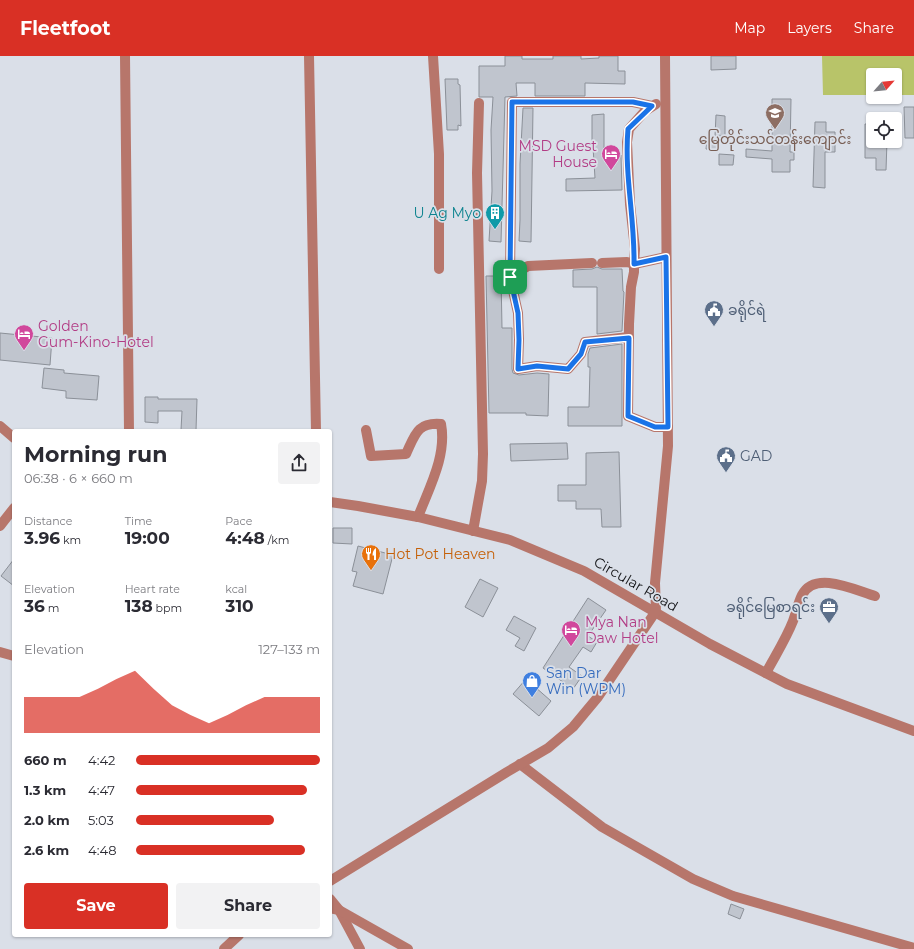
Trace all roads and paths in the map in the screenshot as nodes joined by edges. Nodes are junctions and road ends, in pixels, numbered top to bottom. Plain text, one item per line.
1 (125, 56) edge
2 (309, 56) edge
3 (433, 56) edge
4 (665, 56) edge
5 (666, 99) junction
6 (479, 103) dead end
7 (652, 106) junction
8 (666, 257) junction
9 (592, 263) dead end
10 (602, 263) dead end
11 (634, 264) junction
12 (439, 269) dead end
13 (510, 277) junction
14 (629, 338) junction
15 (0, 426) edge
16 (668, 427) junction
17 (130, 429) edge
18 (316, 429) edge
19 (366, 430) dead end
20 (12, 436) edge
21 (332, 502) edge
22 (12, 511) edge
23 (418, 517) junction
24 (0, 526) edge
25 (472, 531) junction
26 (875, 596) dead end
27 (656, 611) junction
28 (0, 652) edge
29 (12, 655) edge
30 (766, 673) junction
31 (914, 731) edge
32 (520, 764) junction
33 (332, 880) edge
34 (334, 909) edge
35 (237, 937) edge
36 (403, 948) edge
37 (914, 948) edge
38 (224, 949) edge
39 (360, 949) edge

1 - 17 street
2 - 18 street
3 - 12 street
4 - 5 street
5 - 7 street
5 - 8 street
6 - 25 street
7 - 11 street
7 - 13 street
8 - 11 street
8 - 16 street
9 - 13 street
10 - 11 street
11 - 14 street
13 - 14 street
14 - 16 street
15 - 20 street
16 - 27 street
19 - 23 street
21 - 23 street, Circular Road
22 - 24 street
23 - 25 street, Circular Road
25 - 27 street, Circular Road
26 - 30 street
27 - 30 street, Circular Road
27 - 32 street
28 - 29 street
30 - 31 street, Circular Road
32 - 33 street
32 - 37 street
34 - 36 street
34 - 39 street
35 - 38 street

